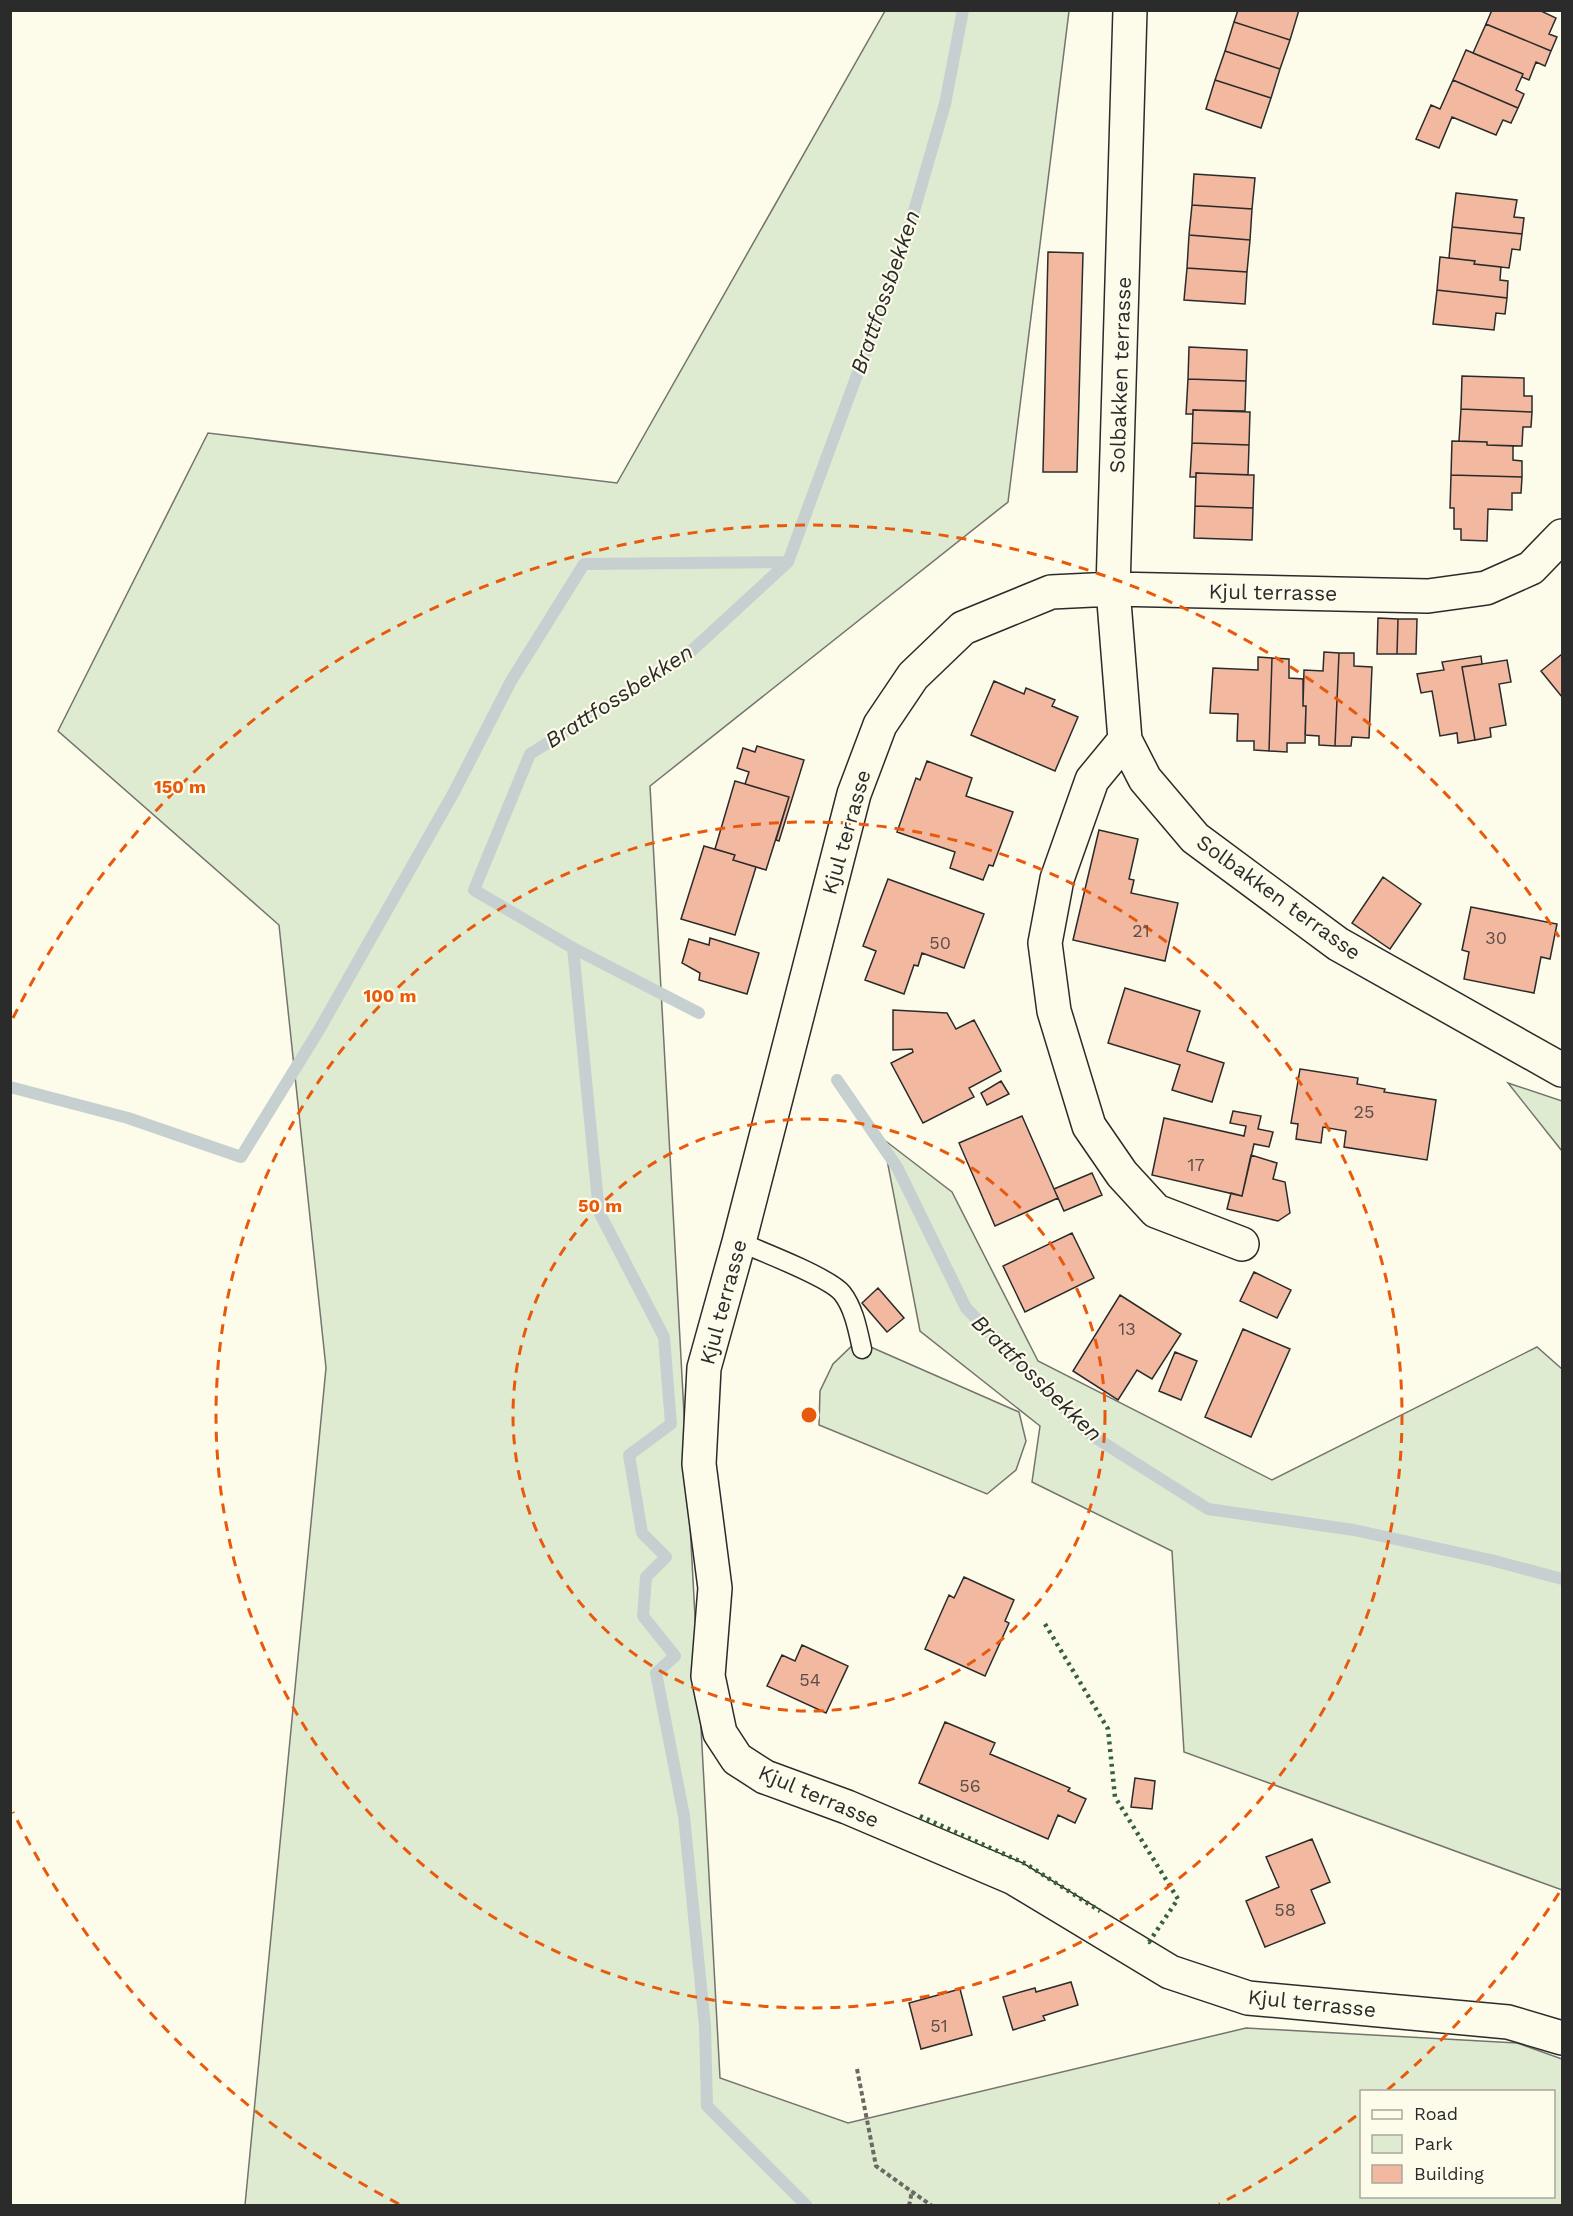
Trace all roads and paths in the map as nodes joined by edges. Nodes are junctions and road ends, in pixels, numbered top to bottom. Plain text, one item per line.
1 (1130, 10) edge
2 (1563, 536) edge
3 (1113, 589) junction
4 (1125, 740) junction
5 (1563, 1070) edge
6 (739, 1242) junction
7 (1242, 1244) dead end
8 (862, 1349) dead end
9 (1563, 2038) edge
10 (856, 2069) dead end
11 (912, 2191) junction
12 (909, 2205) edge
13 (932, 2205) edge

1 - 3 street, Solbakken terrasse
2 - 3 street, Kjul terrasse
3 - 4 street, Solbakken terrasse
3 - 6 street, Kjul terrasse
4 - 5 street, Solbakken terrasse
4 - 7 street
6 - 8 lane
6 - 9 street, Kjul terrasse
10 - 11 path
11 - 12 path
11 - 13 path

